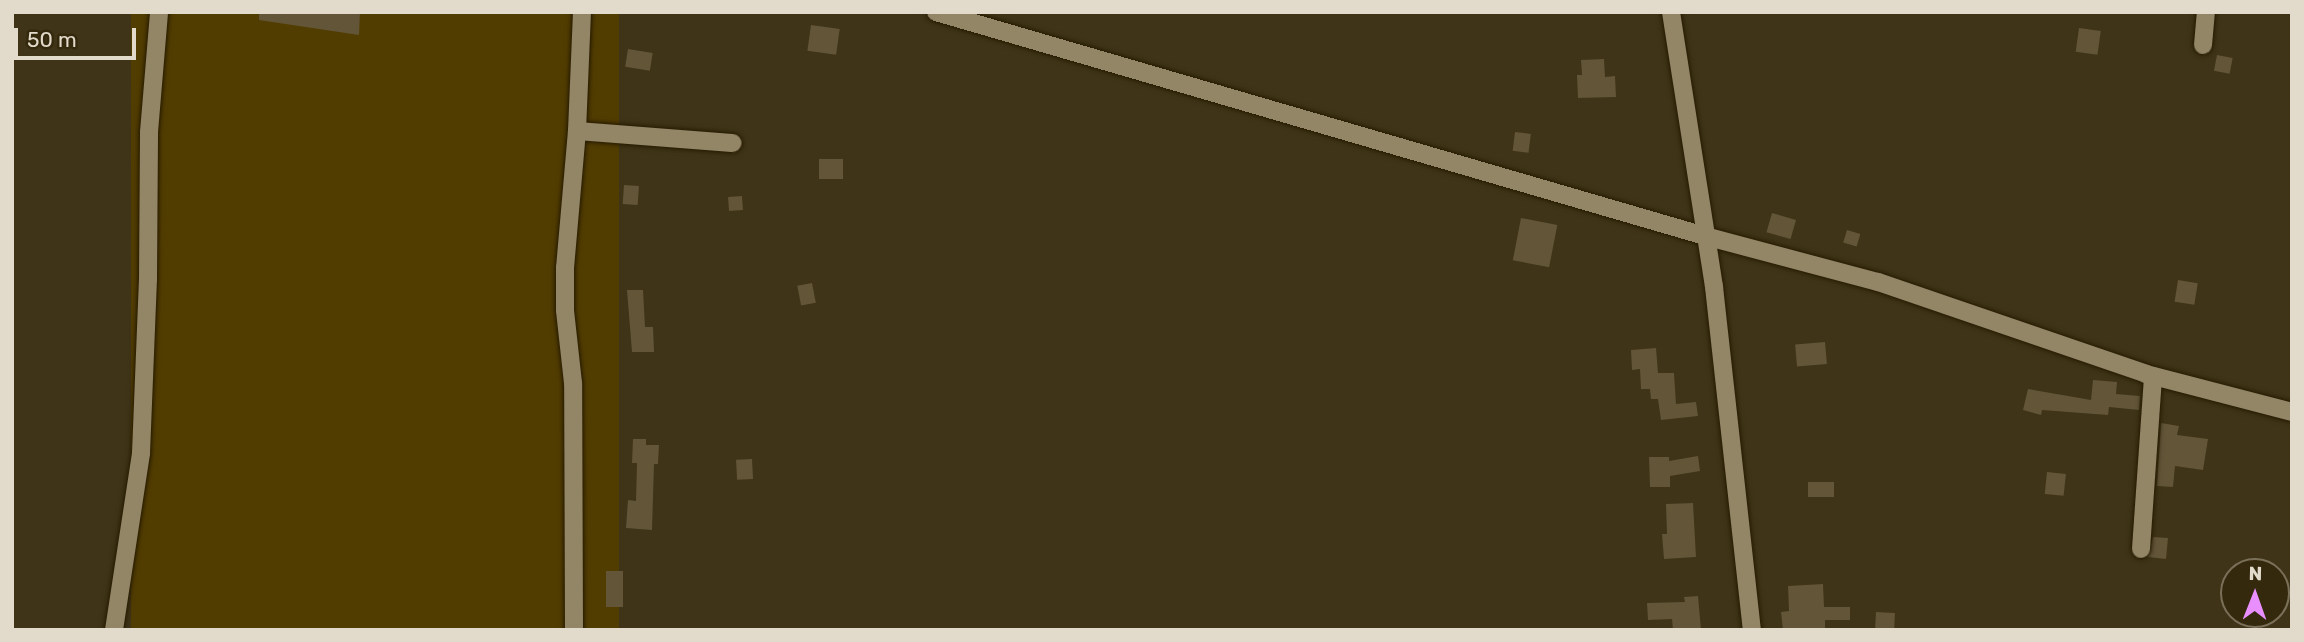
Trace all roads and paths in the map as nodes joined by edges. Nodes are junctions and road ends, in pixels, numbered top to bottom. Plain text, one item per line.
1 (159, 12) edge
2 (582, 12) edge
3 (936, 12) edge
4 (1671, 12) edge
5 (2206, 12) edge
6 (2203, 45) dead end
7 (577, 131) junction
8 (733, 143) dead end
9 (1705, 236) junction
10 (2153, 376) junction
11 (2292, 412) edge
12 (2141, 549) dead end
13 (114, 630) edge
14 (575, 630) edge
15 (1752, 630) edge

1 - 13 street
2 - 7 street
3 - 9 street
4 - 9 street
5 - 6 street
7 - 8 street
7 - 14 street
9 - 10 street
9 - 15 street
10 - 11 street
10 - 12 street

